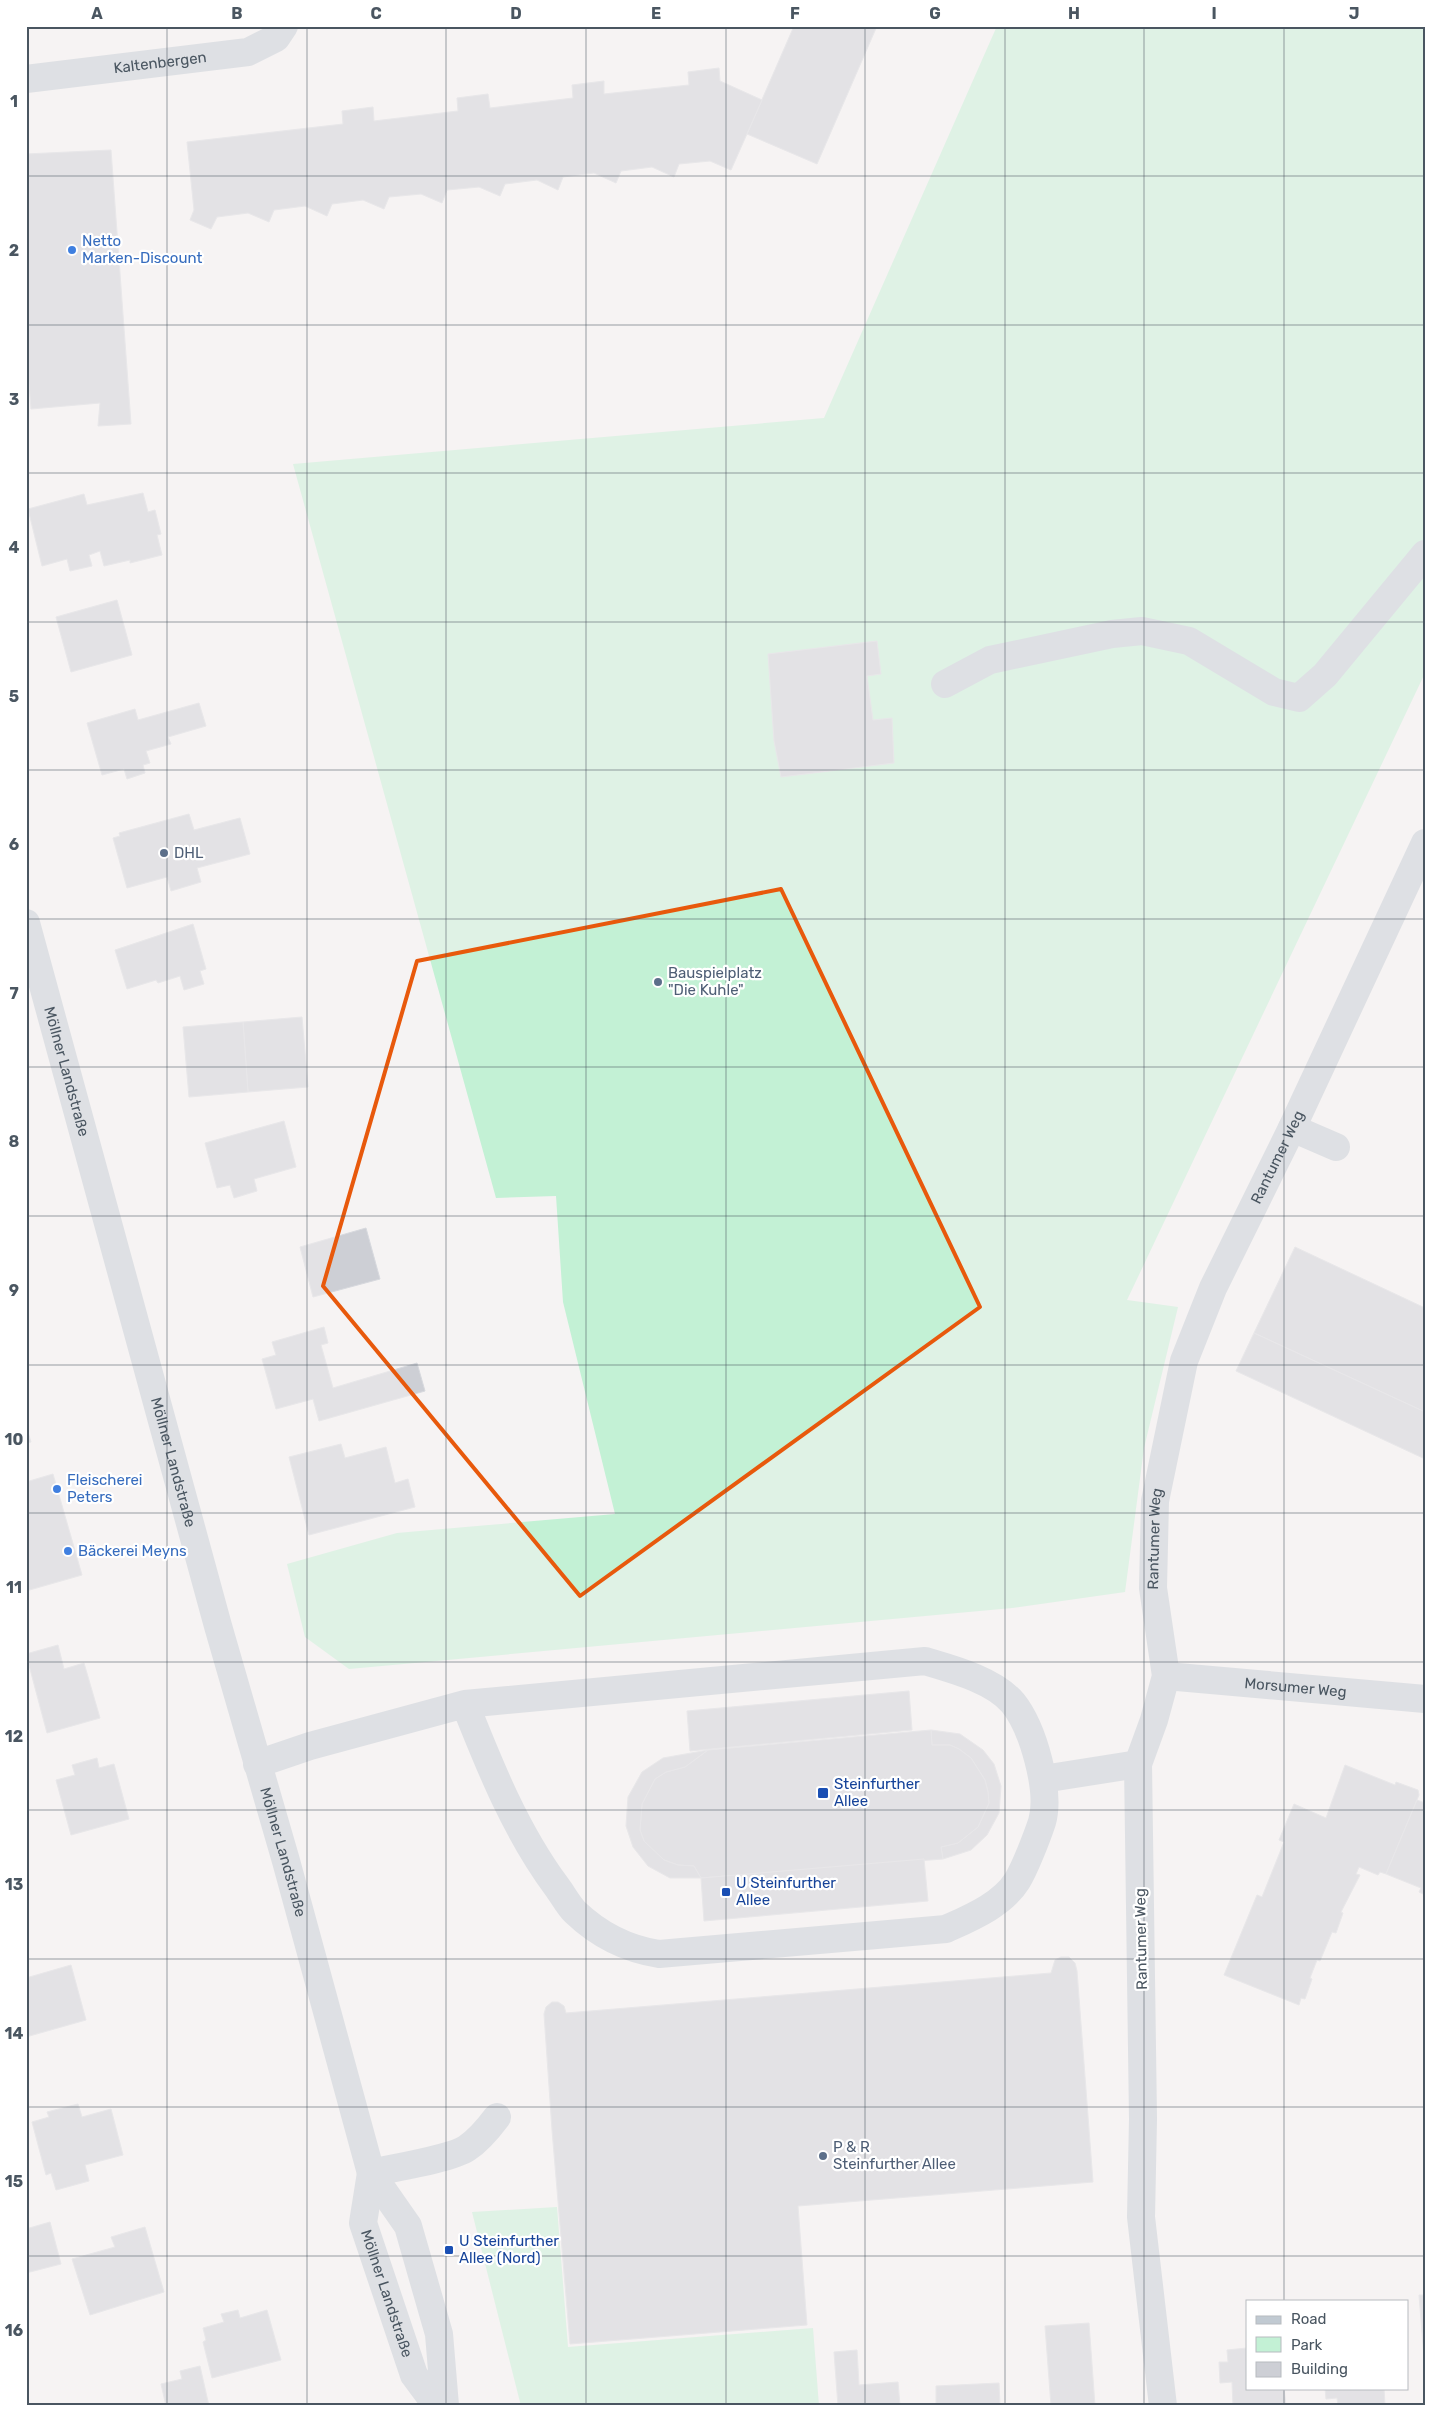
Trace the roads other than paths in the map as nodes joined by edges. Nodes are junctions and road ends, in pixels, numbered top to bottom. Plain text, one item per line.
1 (284, 26) edge
2 (26, 79) edge
3 (1425, 554) edge
4 (945, 684) dead end
5 (1425, 843) edge
6 (26, 923) edge
7 (1292, 1128) junction
8 (1336, 1147) dead end
9 (1166, 1676) junction
10 (1425, 1699) edge
11 (464, 1704) junction
12 (257, 1764) junction
13 (1138, 1764) junction
14 (1043, 1779) junction
15 (496, 2117) dead end
16 (371, 2173) junction
17 (437, 2406) edge
18 (445, 2406) edge
19 (1163, 2406) edge

1 - 2 street, Kaltenbergen
3 - 4 street
5 - 7 street, Rantumer Weg
6 - 12 street, Möllner Landstraße
7 - 8 street
7 - 9 street, Rantumer Weg
9 - 10 street, Morsumer Weg
9 - 13 street, Rantumer Weg
11 - 12 street
11 - 14 street
11 - 14 street
12 - 16 street, Möllner Landstraße
13 - 14 street
13 - 19 street, Rantumer Weg
15 - 16 street
16 - 17 street, Möllner Landstraße
16 - 18 street, Möllner Landstraße

